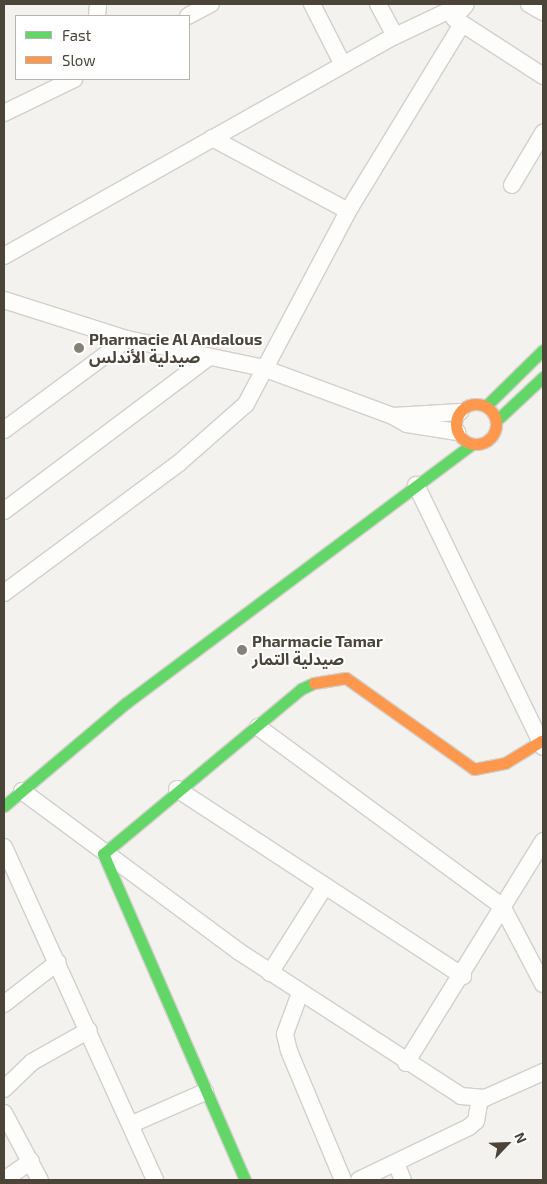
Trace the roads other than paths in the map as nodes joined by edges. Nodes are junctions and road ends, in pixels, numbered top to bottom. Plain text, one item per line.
1 (312, 4) edge
2 (378, 4) edge
3 (466, 4) edge
4 (528, 4) edge
5 (206, 5) edge
6 (543, 12) edge
7 (190, 15) edge
8 (452, 15) edge
9 (395, 36) junction
10 (343, 65) junction
11 (543, 76) edge
12 (72, 80) edge
13 (4, 114) edge
14 (543, 133) edge
15 (212, 138) junction
16 (512, 185) dead end
17 (348, 211) junction
18 (4, 256) edge
19 (4, 300) edge
20 (126, 338) junction
21 (543, 350) edge
22 (208, 358) junction
23 (262, 368) junction
24 (543, 377) edge
25 (486, 406) junction
26 (460, 412) junction
27 (393, 416) junction
28 (497, 420) junction
29 (7, 424) edge
30 (458, 434) junction
31 (472, 444) junction
32 (430, 473) junction
33 (416, 485) junction
34 (4, 511) edge
35 (4, 593) edge
36 (258, 727) junction
37 (542, 744) edge
38 (178, 789) junction
39 (22, 791) junction
40 (4, 806) edge
41 (543, 841) edge
42 (4, 847) edge
43 (103, 854) junction
44 (325, 886) junction
45 (502, 906) junction
46 (58, 962) junction
47 (270, 972) junction
48 (463, 976) junction
49 (543, 984) edge
50 (300, 993) junction
51 (4, 1004) edge
52 (89, 1030) junction
53 (406, 1062) junction
54 (543, 1072) edge
55 (4, 1089) edge
56 (205, 1092) junction
57 (480, 1098) junction
58 (4, 1112) edge
59 (132, 1124) junction
60 (31, 1161) junction
61 (396, 1163) junction
62 (4, 1180) edge
63 (40, 1180) edge
64 (155, 1180) edge
65 (245, 1180) edge
66 (343, 1180) edge
67 (359, 1180) edge
68 (403, 1180) edge

1 - 10 street
2 - 9 street
3 - 8 street
4 - 6 street
5 - 7 street
8 - 9 street
8 - 11 street
8 - 17 street
9 - 10 street
10 - 15 street
12 - 13 street
14 - 16 street
15 - 17 street
15 - 18 street
17 - 23 street
19 - 20 street
20 - 22 street
20 - 29 street
21 - 25 main road
22 - 23 street
22 - 34 street
23 - 27 street
23 - 35 street
24 - 28 main road
25 - 26 main road
25 - 28 main road
26 - 27 street
26 - 30 main road
27 - 30 street
28 - 31 main road
30 - 31 main road
30 - 32 main road
31 - 32 main road
32 - 33 main road
33 - 37 street
33 - 39 main road
36 - 37 main road
36 - 38 main road
36 - 45 street
38 - 43 main road
38 - 44 street
39 - 40 main road
39 - 43 street
41 - 45 street
42 - 46 street
43 - 47 street
43 - 56 main road
44 - 47 street
44 - 48 street
45 - 48 street
45 - 49 street
46 - 51 street
46 - 52 street
47 - 50 street
48 - 53 street
50 - 53 street
50 - 66 street
52 - 55 street
52 - 59 street
53 - 57 street
54 - 57 street
56 - 59 street
56 - 65 main road
57 - 61 street
58 - 60 street
59 - 64 street
60 - 62 street
60 - 63 street
61 - 67 street
61 - 68 street

